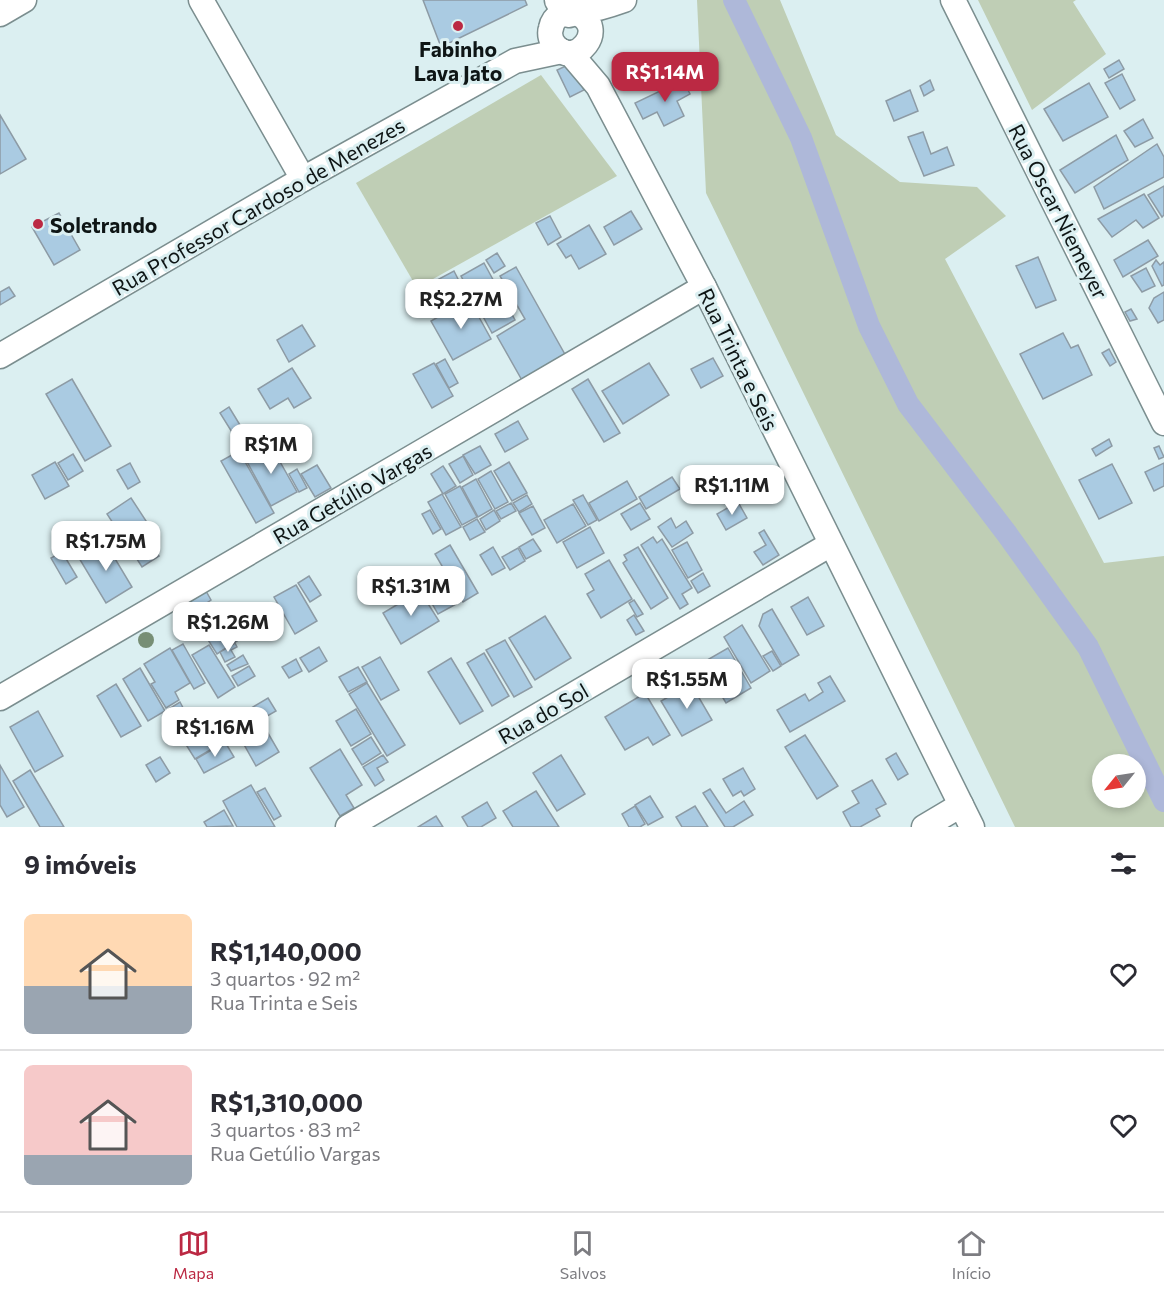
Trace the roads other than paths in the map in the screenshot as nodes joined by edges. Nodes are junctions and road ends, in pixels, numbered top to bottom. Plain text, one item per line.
1 (24, 0) edge
2 (201, 0) edge
3 (953, 0) edge
4 (623, 1) edge
5 (564, 13) edge
6 (0, 14) edge
7 (577, 46) junction
8 (518, 59) junction
9 (303, 179) junction
10 (704, 287) junction
11 (0, 356) edge
12 (1164, 423) edge
13 (831, 544) junction
14 (0, 698) edge
15 (962, 805) junction
16 (348, 827) edge
17 (924, 827) edge
18 (972, 827) edge

1 - 6 street
2 - 9 street
3 - 12 street, Rua Oscar Niemeyer
4 - 5 street, Rua Professor Cardoso de Menezes
4 - 7 street, Rua Professor Cardoso de Menezes
5 - 7 street
5 - 7 street
5 - 8 street, Rua Professor Cardoso de Menezes
7 - 8 street, Rua Professor Cardoso de Menezes
7 - 10 street, Rua Trinta e Seis
8 - 9 street, Rua Professor Cardoso de Menezes
9 - 11 street, Rua Professor Cardoso de Menezes
10 - 13 street, Rua Trinta e Seis
10 - 14 street, Rua Getúlio Vargas
13 - 15 street, Rua Trinta e Seis
13 - 16 street, Rua do Sol
15 - 17 street
15 - 18 street, Rua Trinta e Seis

